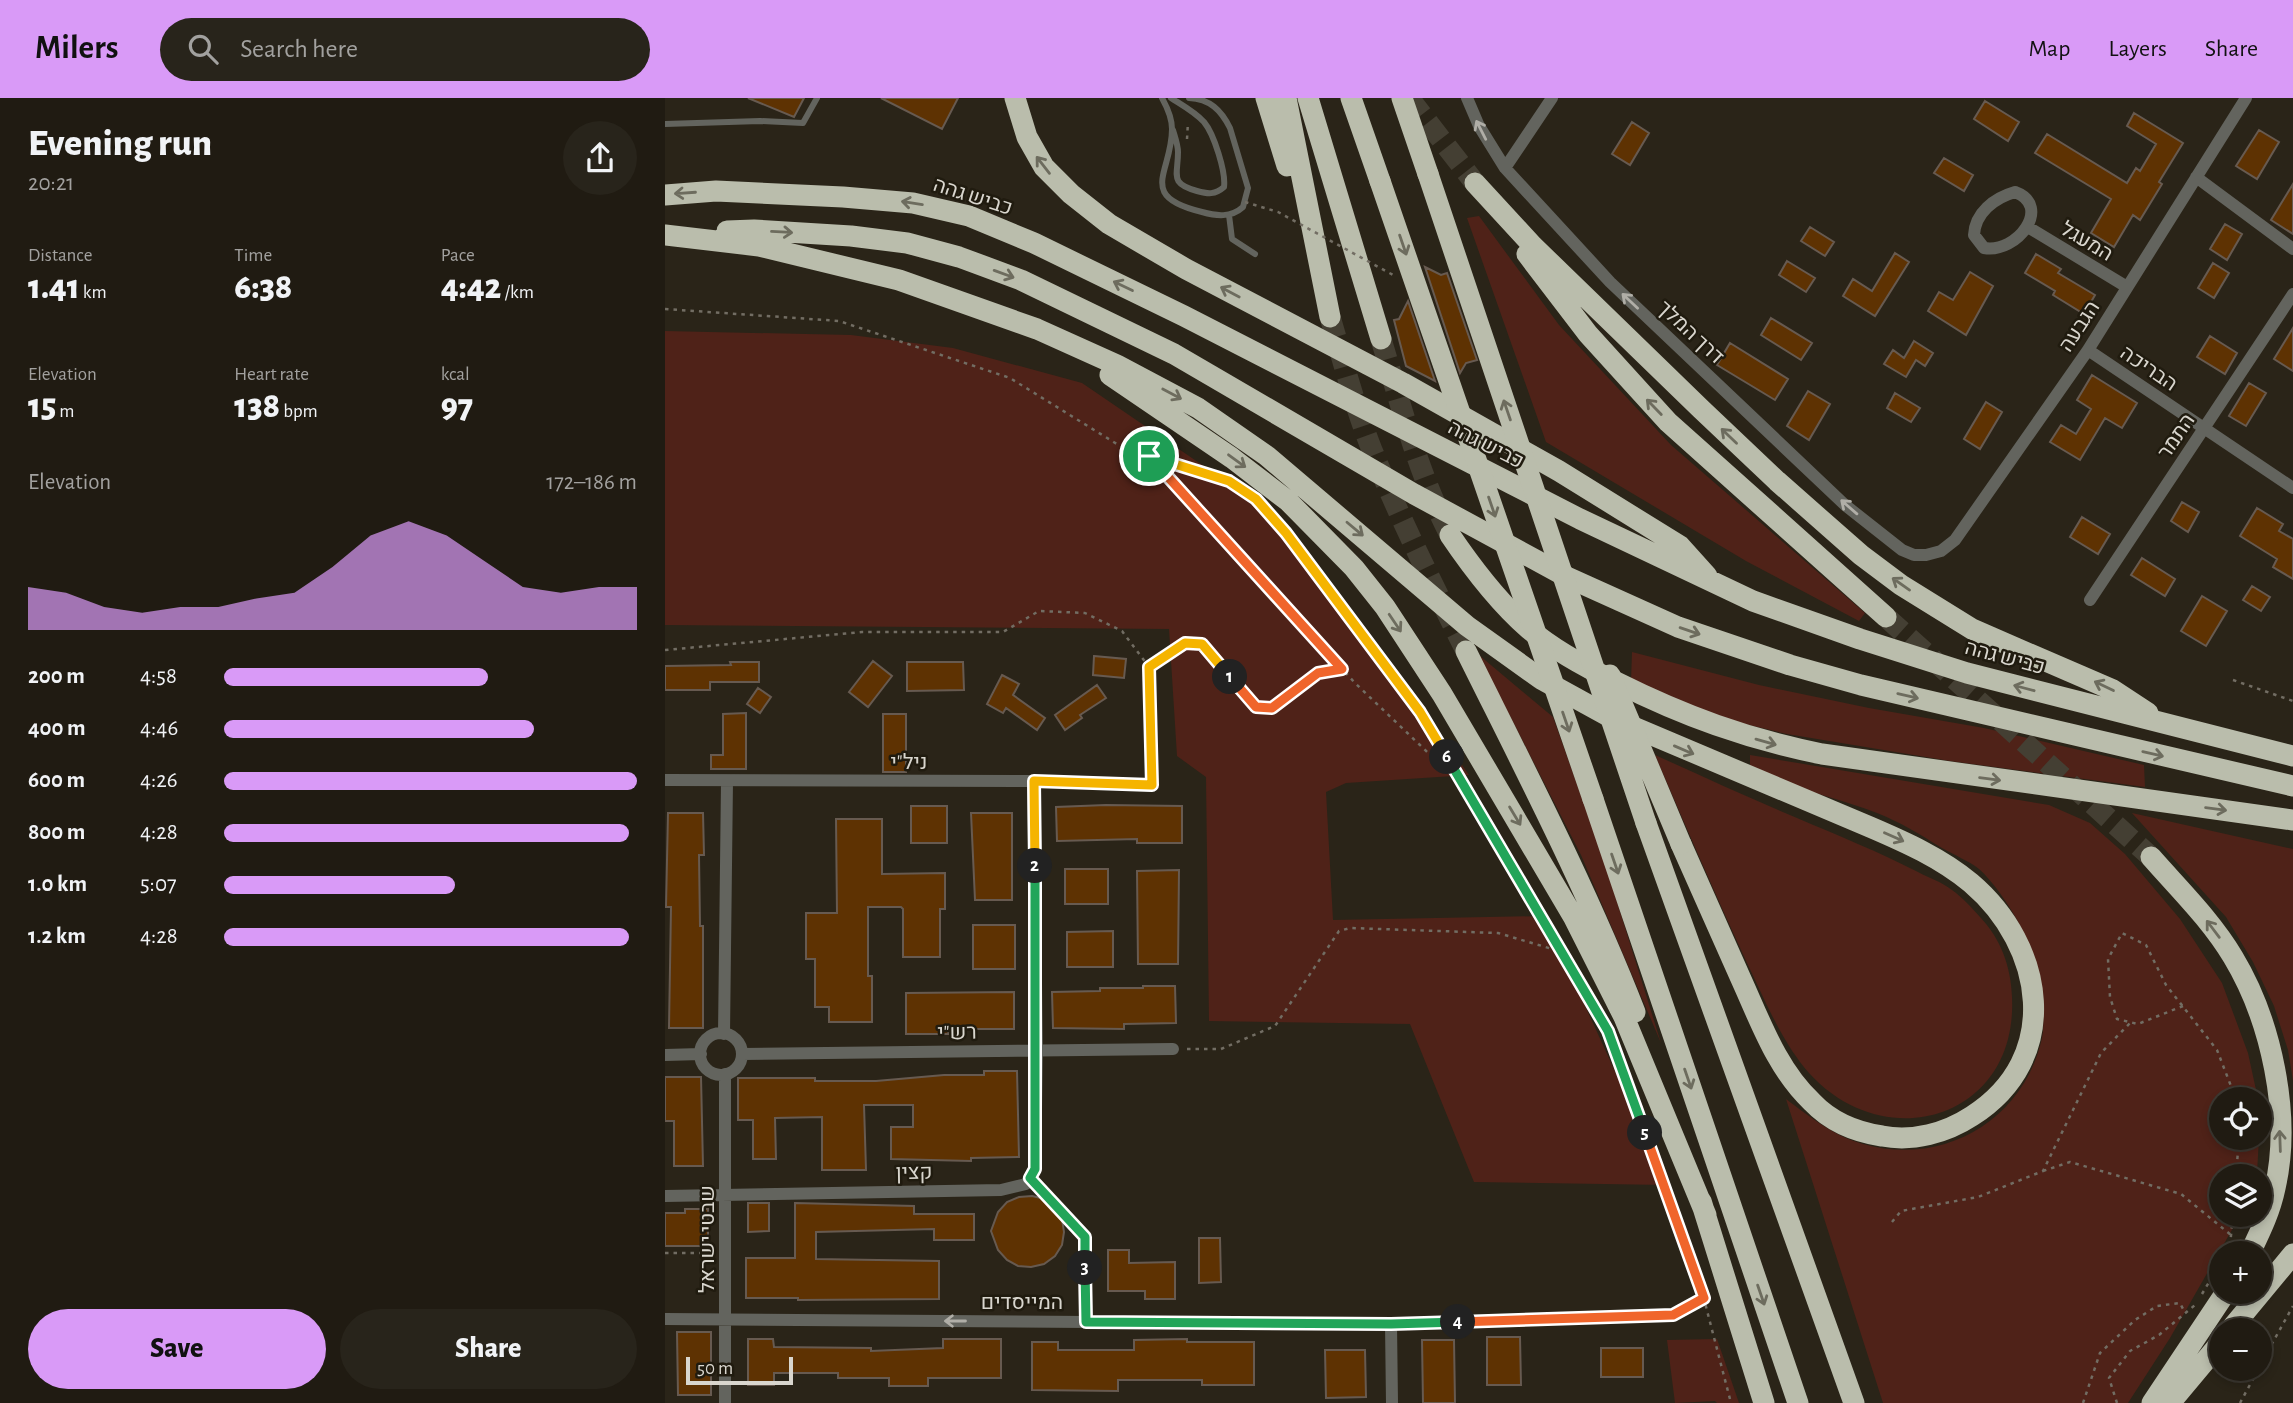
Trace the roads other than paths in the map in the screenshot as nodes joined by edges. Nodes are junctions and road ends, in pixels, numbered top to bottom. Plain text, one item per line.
1 (817, 98) edge
2 (1015, 98) edge
3 (1162, 98) edge
4 (1171, 98) edge
5 (1189, 98) edge
6 (1266, 98) edge
7 (1286, 98) edge
8 (1308, 98) edge
9 (1322, 98) edge
10 (1351, 98) edge
11 (1402, 98) edge
12 (1467, 98) edge
13 (1552, 98) edge
14 (2246, 98) edge
15 (665, 124) edge
16 (1172, 128) junction
17 (1505, 168) junction
18 (2196, 177) junction
19 (665, 195) edge
20 (1229, 215) junction
21 (2028, 227) junction
22 (665, 234) edge
23 (2293, 249) edge
24 (1255, 254) dead end
25 (2127, 287) junction
26 (2293, 294) edge
27 (1369, 296) junction
28 (1037, 329) junction
29 (1381, 339) tunnel mouth
30 (2088, 350) junction
31 (2204, 428) junction
32 (2293, 488) edge
33 (1539, 503) junction
34 (1450, 535) tunnel mouth
35 (1926, 555) joint
36 (1714, 583) junction
37 (2090, 600) dead end
38 (1886, 617) tunnel mouth
39 (1466, 651) tunnel mouth
40 (2162, 722) junction
41 (2293, 756) edge
42 (665, 780) edge
43 (727, 781) junction
44 (1034, 781) junction
45 (1152, 785) road end
46 (2293, 786) edge
47 (2293, 820) edge
48 (2151, 857) tunnel mouth
49 (725, 1034) junction
50 (1173, 1049) road end
51 (1037, 1051) junction
52 (742, 1054) junction
53 (665, 1055) edge
54 (701, 1055) junction
55 (725, 1074) junction
56 (727, 1195) junction
57 (665, 1196) edge
58 (1706, 1215) junction
59 (2256, 1241) edge
60 (2293, 1254) edge
61 (2218, 1304) edge
62 (1673, 1315) road end
63 (2240, 1318) edge
64 (665, 1319) edge
65 (725, 1320) junction
66 (1391, 1324) junction
67 (2209, 1356) edge
68 (725, 1403) edge
69 (1392, 1403) edge
70 (1764, 1403) edge
71 (1798, 1403) edge
72 (1854, 1403) edge
73 (2152, 1403) edge
74 (2170, 1403) edge

1 - 15 lane
36 -> 2 highway
3 - 16 lane
4 - 16 lane
5 - 20 lane
6 - 7 highway
8 - 27 highway
9 - 27 highway
10 -> 71 highway, bridge
33 -> 11 highway, bridge
17 -> 12 street, דרך המלך
13 - 17 street
14 - 18 street, הגבעה
16 - 20 lane
35 -> 17 street, דרך המלך
18 - 23 street
18 - 25 street, הגבעה
36 -> 19 highway, כביש גהה
20 - 24 lane
21 - 21 street, המעגל
21 - 25 street, המעגל
22 - 28 highway
22 -> 46 highway
25 - 30 street, הגבעה
26 - 31 street, התמר
27 - 29 highway
28 -> 33 highway, bridge
28 -> 58 highway
30 - 31 street, הבריכה
30 - 35 street, הגבעה
31 - 32 street, הבריכה
31 - 37 street, התמר
33 - 72 highway, bridge
34 -> 47 highway
40 -> 36 highway, כביש גהה
38 - 40 highway
39 - 58 highway
40 - 41 highway, כביש גהה
42 - 43 street, ניל"י
43 - 44 street, ניל"י
43 - 49 street
44 - 45 street, ניל"י
44 - 51 street
59 -> 48 highway
49 - 52 street
49 - 54 street
50 - 51 street, רש"י
51 - 52 street, רש"י
51 - 56 street, קצין
52 - 55 street
53 - 54 street
54 - 55 street
55 - 56 street, שבטי ישראל
56 - 57 street, קצין
56 - 65 street, שבטי ישראל
58 - 70 highway
60 - 63 highway
61 - 73 highway
62 - 66 street, המייסדים
64 - 65 street, המייסדים
66 -> 65 street, המייסדים
65 - 68 street, שבטי ישראל
66 - 69 street
67 - 74 highway

